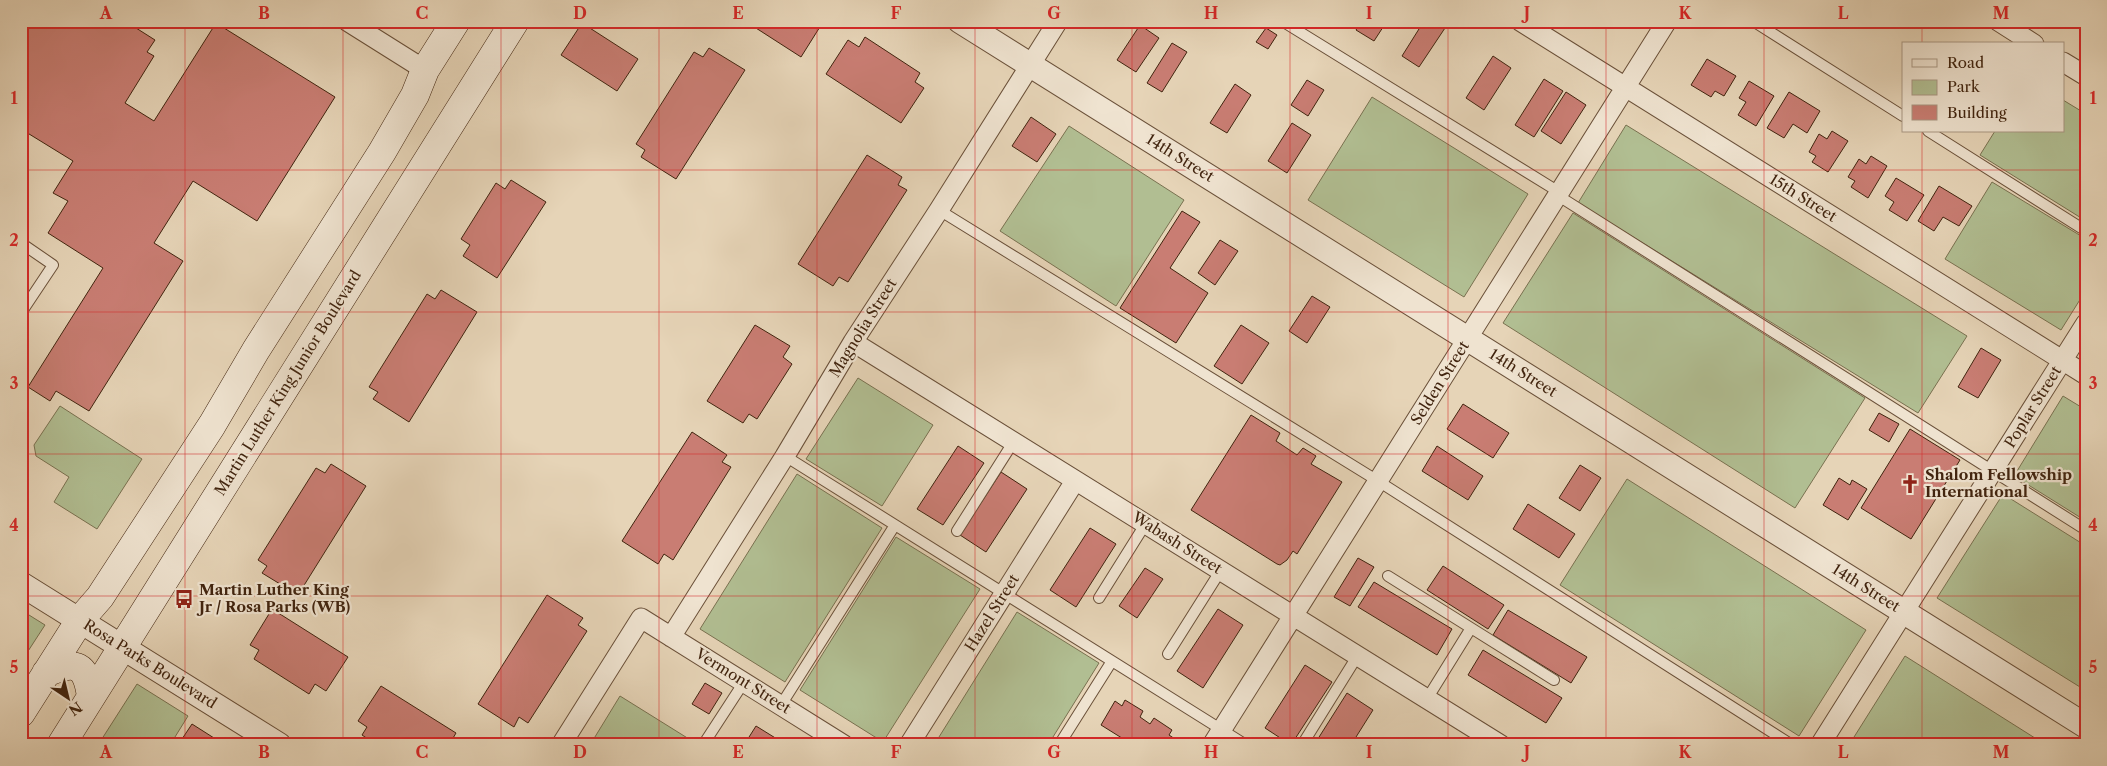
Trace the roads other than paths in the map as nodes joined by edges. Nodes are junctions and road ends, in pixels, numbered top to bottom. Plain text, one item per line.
1 (347, 21) edge
2 (456, 21) edge
3 (515, 21) edge
4 (960, 21) edge
5 (1058, 21) edge
6 (1282, 21) edge
7 (1520, 21) edge
8 (1667, 21) edge
9 (1753, 21) edge
10 (1998, 21) edge
11 (2031, 42) edge
12 (2064, 63) edge
13 (1030, 65) junction
14 (425, 70) junction
15 (2086, 76) edge
16 (1625, 87) junction
17 (1902, 115) edge
18 (1930, 132) edge
19 (382, 152) junction
20 (418, 176) junction
21 (1558, 194) junction
22 (939, 210) junction
23 (335, 227) junction
24 (2086, 231) edge
25 (21, 243) edge
26 (371, 252) junction
27 (21, 313) edge
28 (2086, 323) edge
29 (1468, 338) junction
30 (853, 342) junction
31 (2062, 360) junction
32 (2086, 375) edge
33 (1014, 441) junction
34 (785, 456) junction
35 (1993, 471) junction
36 (1075, 481) junction
37 (1378, 481) junction
38 (1146, 523) junction
39 (896, 525) junction
40 (2086, 530) edge
41 (957, 531) dead end
42 (1221, 570) junction
43 (1388, 576) dead end
44 (21, 584) edge
45 (1004, 594) junction
46 (1099, 598) dead end
47 (1903, 611) junction
48 (1294, 615) junction
49 (80, 620) junction
50 (1472, 628) junction
51 (671, 637) junction
52 (123, 647) junction
53 (1168, 654) dead end
54 (1358, 655) junction
55 (1112, 661) junction
56 (46, 673) junction
57 (1554, 680) dead end
58 (744, 682) junction
59 (91, 698) junction
60 (1427, 699) junction
61 (780, 705) junction
62 (21, 713) edge
63 (2086, 726) edge
64 (1217, 737) edge
65 (833, 742) edge
66 (61, 745) edge
67 (279, 745) edge
68 (561, 745) edge
69 (703, 745) edge
70 (909, 745) edge
71 (1059, 745) edge
72 (1246, 745) edge
73 (1302, 745) edge
74 (1501, 745) edge
75 (1792, 745) edge
76 (1820, 745) edge

1 - 14 street
2 - 14 main road
3 - 20 main road, Martin Luther King Junior Boulevard
4 - 13 street, 14th Street
5 - 13 street, Magnolia Street
6 - 21 lane
7 - 16 street, 15th Street
8 - 16 street, Selden Street
9 - 17 lane
10 - 11 street
12 - 15 street
13 - 22 street, Magnolia Street
13 - 29 street, 14th Street
14 - 19 main road
16 - 21 street, Selden Street
16 - 31 street, 15th Street
18 - 24 lane
19 - 20 main road
19 - 23 main road
20 - 26 main road, Martin Luther King Junior Boulevard
21 - 29 street, Selden Street
21 - 35 lane
22 - 30 street, Magnolia Street
22 - 37 lane
23 - 26 main road
23 - 49 main road
25 - 27 lane
26 - 52 main road, Martin Luther King Junior Boulevard
28 - 31 street, Poplar Street
29 - 37 street, Selden Street
29 - 47 street, 14th Street
30 - 33 street, Wabash Street
30 - 34 street, Magnolia Street
31 - 32 street, 15th Street
31 - 35 street, Poplar Street
33 - 36 street, Wabash Street
33 - 41 lane
34 - 39 lane
34 - 51 street, Magnolia Street
35 - 40 lane
35 - 47 street, Poplar Street
36 - 38 street, Wabash Street
36 - 45 street, Hazel Street
37 - 48 street, Selden Street
37 - 75 lane
38 - 42 street, Wabash Street
38 - 46 lane
39 - 45 lane
39 - 61 lane
42 - 48 street, Wabash Street
42 - 53 lane
43 - 50 lane
44 - 49 street, Rosa Parks Boulevard
45 - 55 lane
45 - 70 street, Hazel Street
47 - 63 street, 14th Street
47 - 76 street, Poplar Street
48 - 54 street, Wabash Street
48 - 64 street, Selden Street
49 - 52 street, Rosa Parks Boulevard
49 - 56 main road
50 - 57 lane
50 - 60 lane
51 - 58 street, Vermont Street
51 - 68 street, Vermont Street
52 - 59 main road, Martin Luther King Junior Boulevard
52 - 67 street, Rosa Parks Boulevard
54 - 60 street, Wabash Street
54 - 73 lane
55 - 64 lane
55 - 71 lane
56 - 59 main road
56 - 62 main road
58 - 61 street, Vermont Street
58 - 69 lane
59 - 66 main road, Martin Luther King Junior Boulevard
60 - 74 street, Wabash Street
61 - 65 street, Vermont Street
64 - 72 lane

